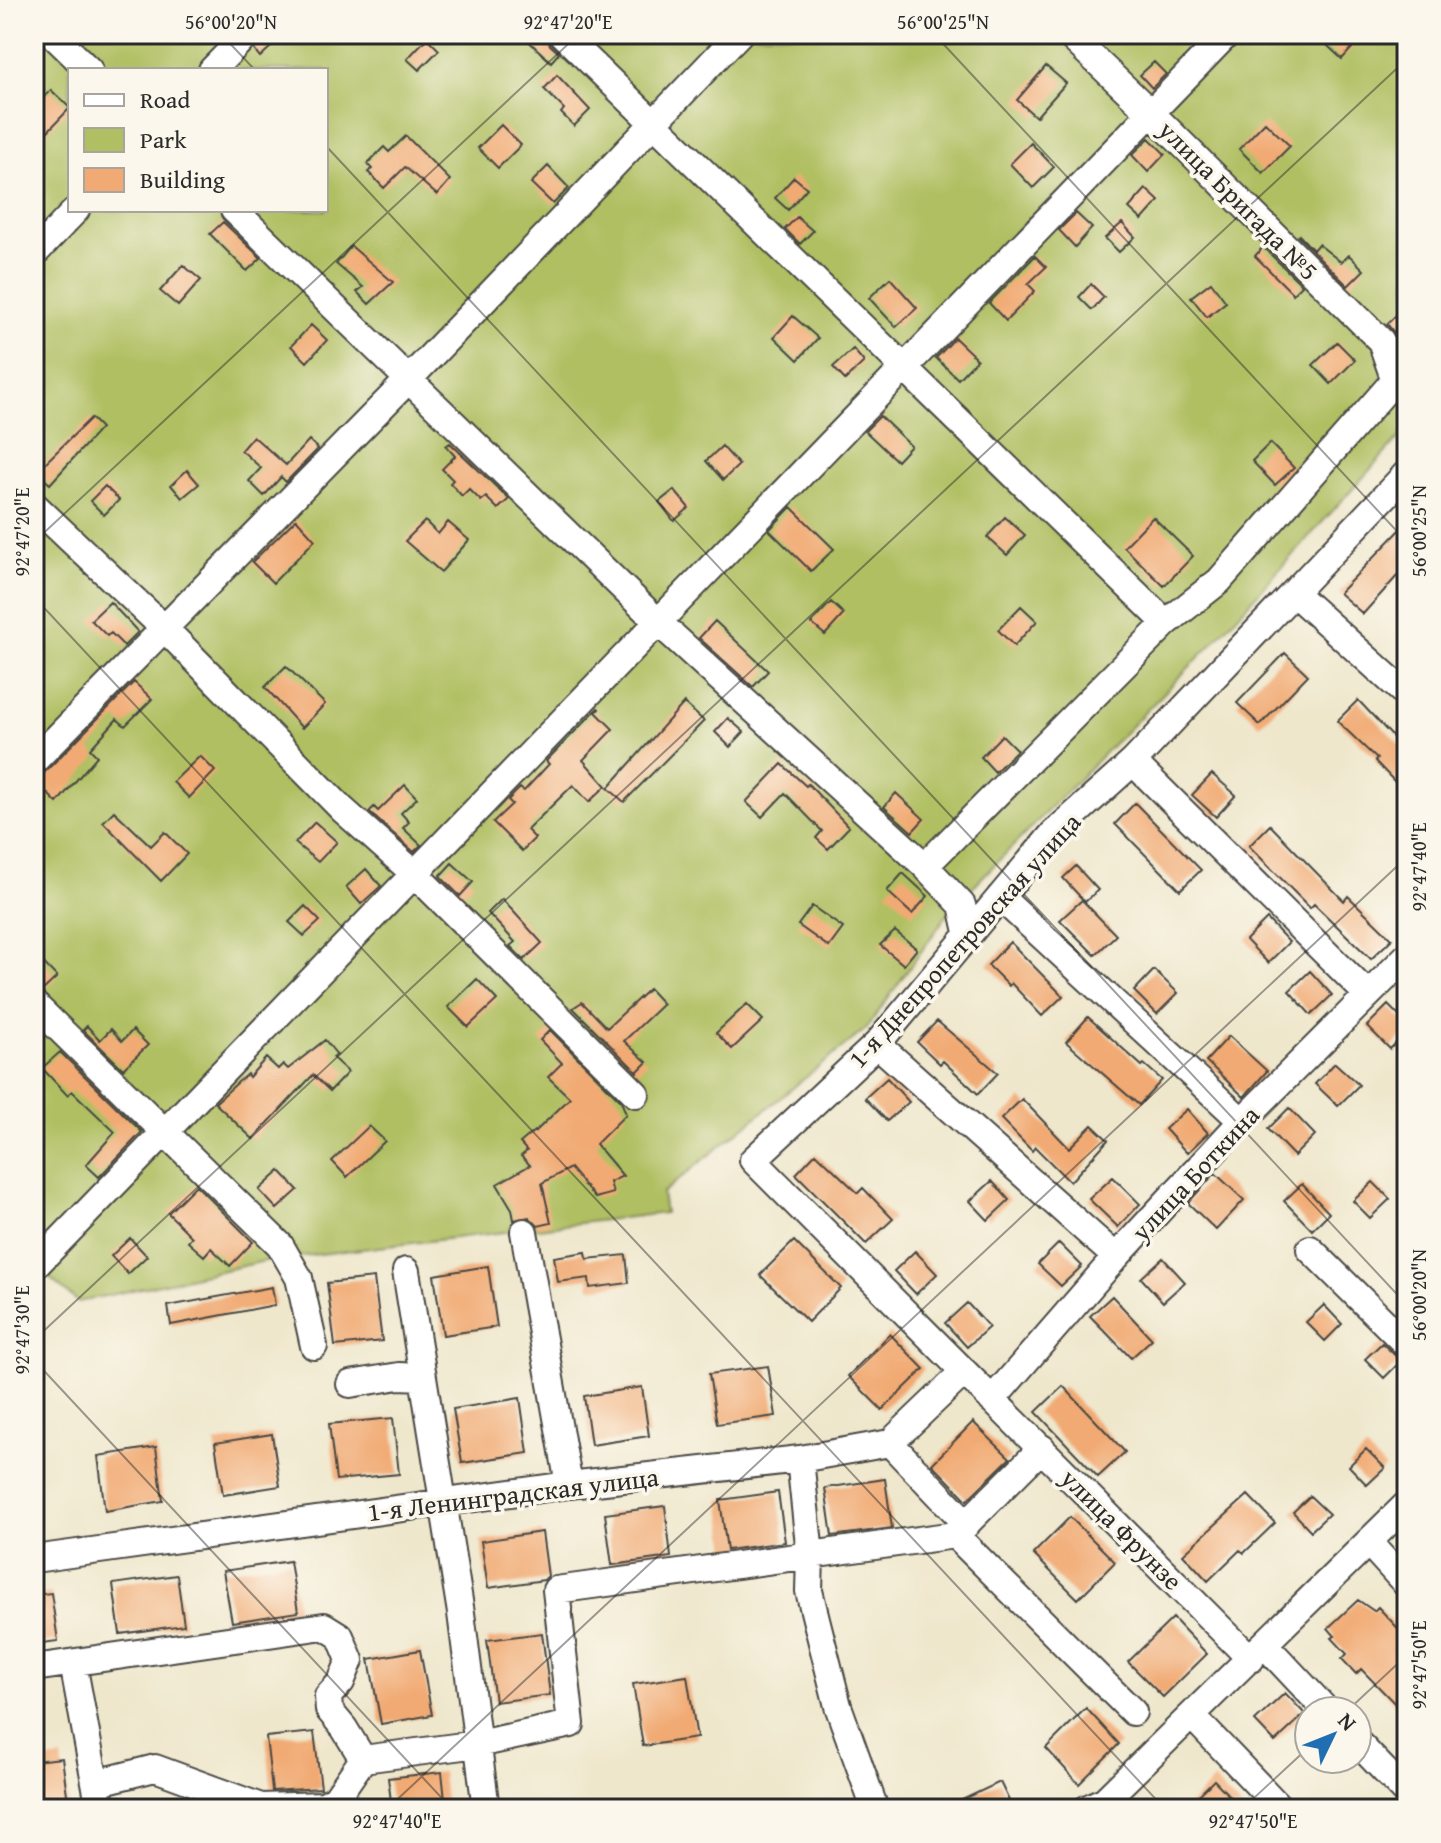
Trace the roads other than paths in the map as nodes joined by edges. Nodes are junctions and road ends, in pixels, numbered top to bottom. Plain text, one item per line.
1 (52, 34) edge
2 (247, 34) edge
3 (562, 34) edge
4 (739, 34) edge
5 (1068, 34) edge
6 (1227, 34) edge
7 (87, 68) edge
8 (214, 68) edge
9 (1152, 114) junction
10 (654, 122) junction
11 (74, 212) edge
12 (236, 212) edge
13 (34, 254) edge
14 (905, 367) junction
15 (1401, 372) edge
16 (410, 378) junction
17 (1407, 473) edge
18 (34, 505) edge
19 (1295, 594) junction
20 (658, 622) junction
21 (1166, 623) junction
22 (165, 629) junction
23 (1407, 695) edge
24 (34, 761) edge
25 (1133, 762) junction
26 (925, 866) junction
27 (416, 875) junction
28 (1000, 897) junction
29 (968, 932) junction
30 (1407, 956) edge
31 (1368, 995) junction
32 (34, 1004) edge
33 (877, 1044) junction
34 (636, 1094) dead end
35 (1242, 1121) junction
36 (166, 1132) junction
37 (524, 1232) dead end
38 (1310, 1249) dead end
39 (1116, 1257) junction
40 (38, 1263) dead end
41 (406, 1271) dead end
42 (1407, 1345) edge
43 (314, 1346) dead end
44 (964, 1372) junction
45 (423, 1377) junction
46 (350, 1384) dead end
47 (992, 1400) junction
48 (890, 1443) junction
49 (1042, 1448) junction
50 (800, 1459) junction
51 (569, 1485) junction
52 (442, 1502) junction
53 (1407, 1504) edge
54 (961, 1529) junction
55 (1368, 1542) junction
56 (810, 1555) junction
57 (34, 1559) edge
58 (1407, 1585) edge
59 (1258, 1652) junction
60 (73, 1663) junction
61 (34, 1668) edge
62 (1308, 1695) edge
63 (1133, 1712) dead end
64 (1192, 1716) junction
65 (478, 1744) junction
66 (363, 1759) junction
67 (1373, 1759) edge
68 (1407, 1794) edge
69 (98, 1796) edge
70 (486, 1809) edge
71 (875, 1809) edge
72 (1086, 1809) edge
73 (1281, 1809) edge

1 - 7 street
2 - 8 street
3 - 10 street
4 - 10 street
5 - 9 street, улица Бригада №5
6 - 9 street
9 - 14 street
9 - 15 street, улица Бригада №5
10 - 14 street
10 - 16 street
11 - 13 street
12 - 16 street
14 - 20 street
14 - 21 street
15 - 21 street
16 - 20 street
16 - 22 street
17 - 19 street, 1-я Днепропетровская улица
18 - 22 street
19 - 23 street
19 - 25 street, 1-я Днепропетровская улица
20 - 26 street
20 - 27 street
21 - 26 street
22 - 24 street
22 - 27 street
25 - 28 street, 1-я Днепропетровская улица
25 - 31 street
26 - 29 street
27 - 34 street
27 - 36 street
28 - 29 street, 1-я Днепропетровская улица
28 - 35 street
29 - 33 street, 1-я Днепропетровская улица
30 - 31 street, улица Боткина
31 - 35 street, улица Боткина
32 - 36 street
33 - 39 street
33 - 44 street, 1-я Днепропетровская улица
35 - 39 street, улица Боткина
36 - 40 street
36 - 43 street
37 - 51 street
38 - 42 street
39 - 47 street, улица Боткина
41 - 45 street
44 - 47 street, 1-я Днепропетровская улица
44 - 48 street
45 - 46 street
45 - 52 street
47 - 49 street, улица Фрунзе
48 - 50 street, 1-я Ленинградская улица
48 - 54 street
49 - 54 street
49 - 59 street, улица Фрунзе
50 - 51 street, 1-я Ленинградская улица
50 - 56 street
51 - 52 street, 1-я Ленинградская улица
52 - 57 street, 1-я Ленинградская улица
52 - 65 street
53 - 55 street
54 - 56 street
54 - 63 street
55 - 58 street
55 - 59 street
56 - 65 street
56 - 71 street
59 - 62 street, улица Фрунзе
59 - 64 street
60 - 61 street
60 - 66 street
60 - 69 street
64 - 72 street
64 - 73 street
65 - 66 street
65 - 70 street
66 - 69 street
67 - 68 street

